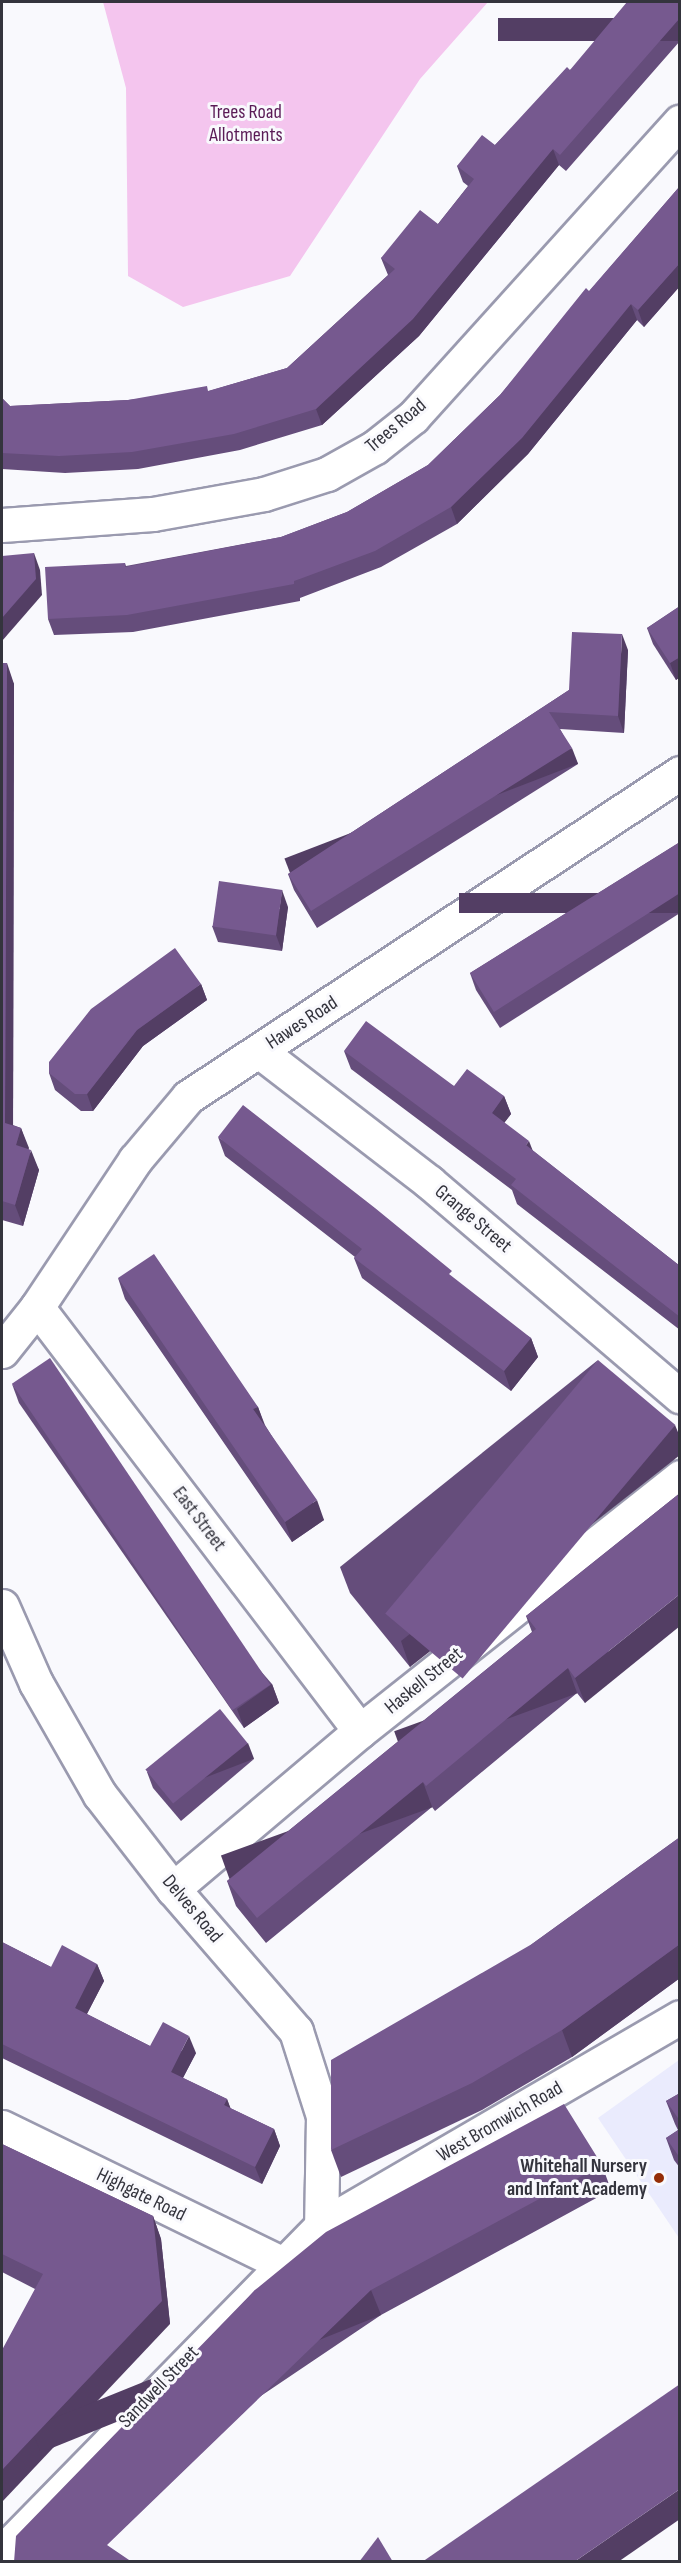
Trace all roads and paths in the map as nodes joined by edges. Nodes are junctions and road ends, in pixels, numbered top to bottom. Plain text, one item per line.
1 (680, 122) edge
2 (2, 525) edge
3 (680, 773) edge
4 (259, 1051) junction
5 (37, 1307) junction
6 (2, 1351) edge
7 (680, 1396) edge
8 (680, 1478) edge
9 (2, 1606) edge
10 (360, 1731) junction
11 (173, 1889) junction
12 (680, 2017) edge
13 (2, 2127) edge
14 (321, 2226) junction
15 (281, 2263) junction
16 (2, 2552) edge

1 - 2 street, Trees Road
3 - 4 street, Hawes Road
4 - 5 street, Hawes Road
4 - 7 street, Grange Street
5 - 6 street, Hawes Road
5 - 10 street, East Street
8 - 10 street, Haskell Street
9 - 11 street, Delves Road
10 - 11 street, Haskell Street
11 - 14 street, Delves Road
12 - 14 street, West Bromwich Road
13 - 15 street, Highgate Road
14 - 15 street, Sandwell Street
15 - 16 street, Sandwell Street

